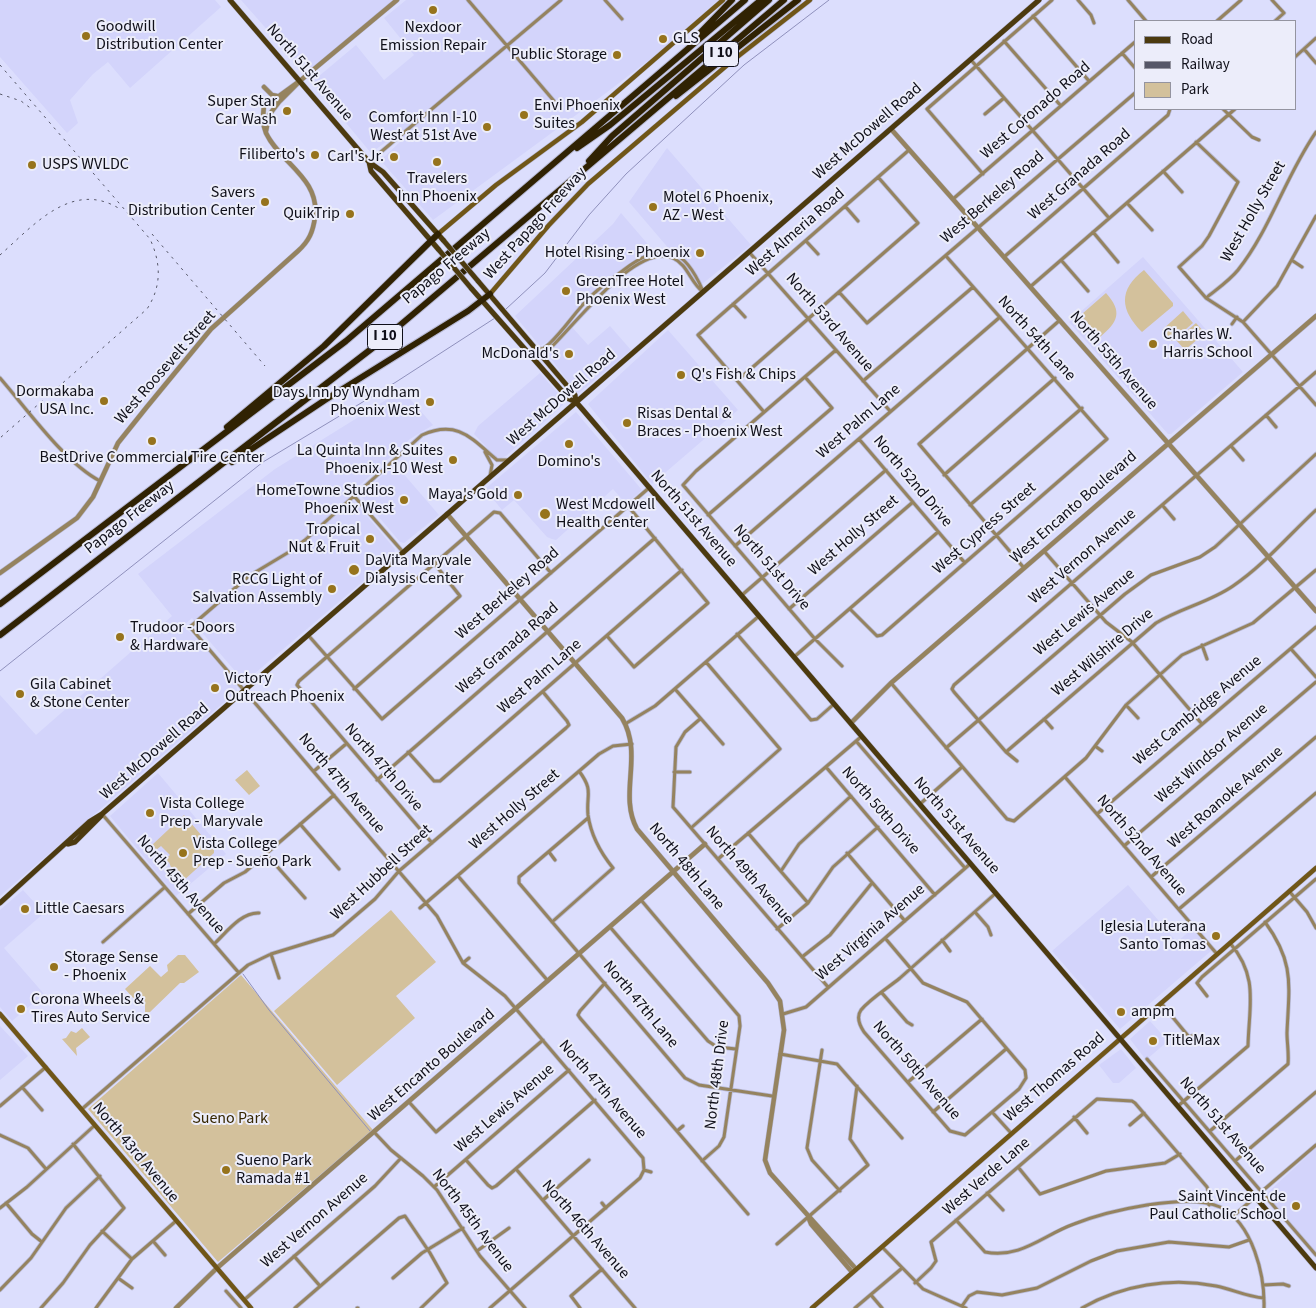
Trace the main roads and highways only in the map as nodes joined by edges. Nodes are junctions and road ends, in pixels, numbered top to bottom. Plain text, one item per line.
1 (723, 0) edge
2 (732, 0) edge
3 (745, 0) edge
4 (761, 0) edge
5 (768, 0) edge
6 (784, 0) edge
7 (798, 0) edge
8 (810, 0) edge
9 (1039, 0) edge
10 (232, 1) edge
11 (680, 55) junction
12 (658, 108) junction
13 (369, 162) junction
14 (544, 172) junction
15 (571, 181) junction
16 (438, 234) junction
17 (430, 241) junction
18 (490, 294) junction
19 (482, 300) junction
20 (507, 328) junction
21 (542, 356) junction
22 (576, 402) junction
23 (178, 468) junction
24 (194, 487) junction
25 (0, 602) edge
26 (0, 637) edge
27 (1316, 868) edge
28 (0, 903) edge
29 (0, 1014) edge
30 (1121, 1038) junction
31 (1316, 1268) edge
32 (251, 1308) edge
33 (812, 1308) edge

1 - 16 main road
2 - 11 highway
3 - 11 highway, Papago Freeway / I 10
4 - 14 highway
5 - 15 highway
6 - 12 highway, Papago Freeway / I 10
7 - 12 highway
8 - 18 main road, West Papago Freeway
9 - 22 main road, West McDowell Road
10 - 13 main road, North 51st Avenue
11 - 14 highway, Papago Freeway / I 10
12 - 15 highway, Papago Freeway / I 10
13 - 16 main road, North 51st Avenue
13 - 17 main road, North 51st Avenue
14 - 23 highway, Papago Freeway / I 10
15 - 24 highway, Papago Freeway / I 10
16 - 17 highway
16 - 18 main road, North 51st Avenue, bridge
17 - 19 main road, North 51st Avenue, bridge
17 - 23 highway
18 - 19 highway
18 - 21 main road, North 51st Avenue
19 - 20 main road, North 51st Avenue
19 - 24 highway
20 - 21 main road
20 - 22 main road, North 51st Avenue
21 - 22 main road, North 51st Avenue
22 - 28 main road, West McDowell Road
22 - 30 main road, North 51st Avenue
23 - 25 highway, Papago Freeway / I 10
24 - 26 highway, Papago Freeway / I 10
27 - 30 main road, West Thomas Road
29 - 32 main road, North 43rd Avenue
30 - 31 main road, North 51st Avenue
30 - 33 main road, West Thomas Road

